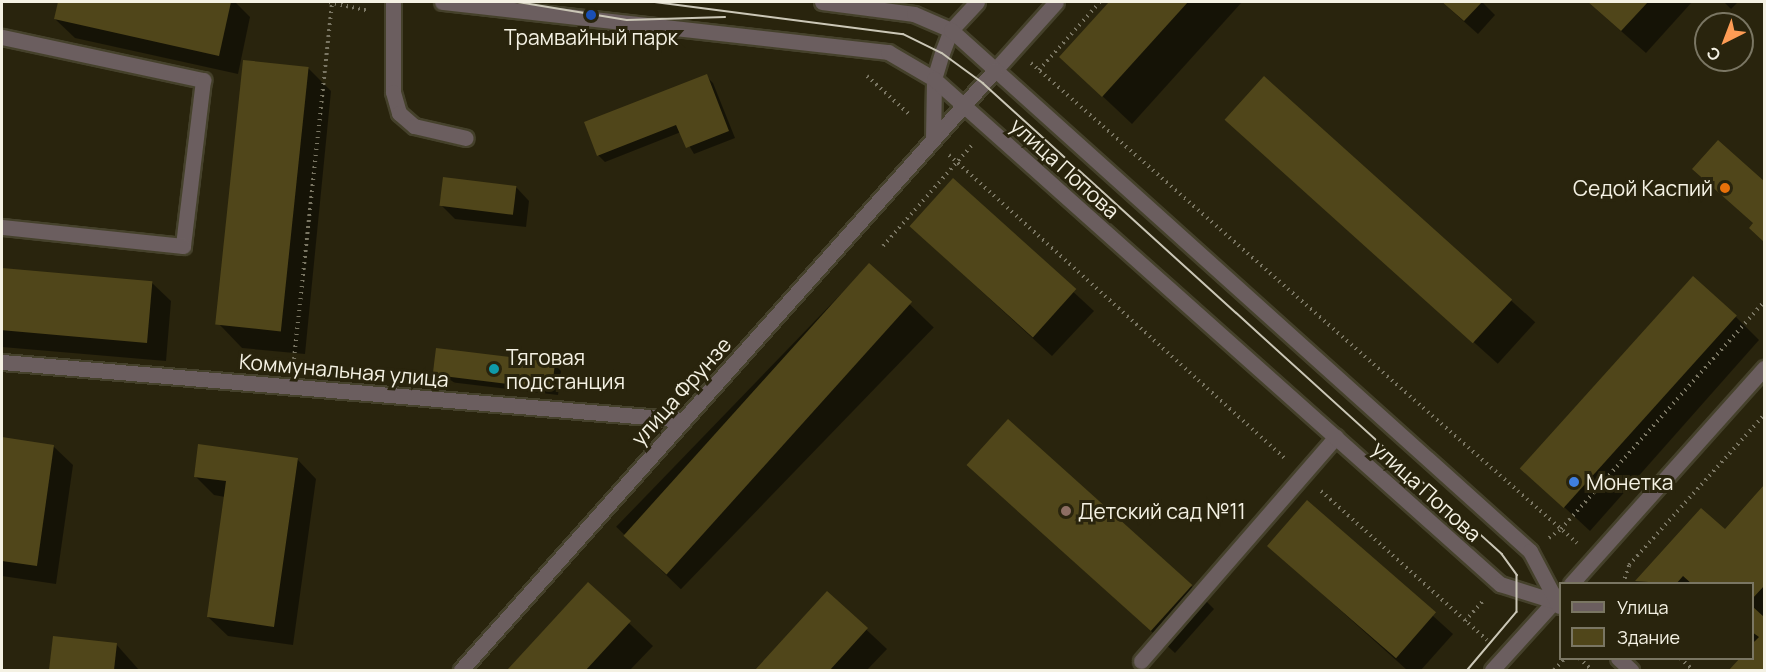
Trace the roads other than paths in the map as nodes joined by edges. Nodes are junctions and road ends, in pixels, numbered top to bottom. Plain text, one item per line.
1 (393, 2) edge
2 (442, 2) edge
3 (822, 2) edge
4 (977, 2) edge
5 (1056, 2) edge
6 (951, 30) junction
7 (2, 36) edge
8 (994, 70) junction
9 (934, 79) junction
10 (963, 105) junction
11 (466, 138) dead end
12 (933, 139) junction
13 (2, 226) edge
14 (2, 362) edge
15 (1764, 368) edge
16 (684, 420) junction
17 (1336, 437) junction
18 (1572, 582) edge
19 (1558, 601) edge
20 (1141, 661) dead end
21 (461, 670) edge
22 (1492, 670) edge

1 - 11 street
2 - 9 street, улица Попова
3 - 6 street, улица Попова
4 - 6 street
5 - 8 street, улица Фрунзе
6 - 8 street, улица Попова
6 - 9 street
7 - 13 street
8 - 10 street, улица Фрунзе
8 - 19 street, улица Попова
9 - 10 street, улица Попова
9 - 12 street
10 - 12 street, улица Фрунзе
10 - 17 street, улица Попова
12 - 16 street, улица Фрунзе
14 - 16 street, Коммунальная улица
15 - 18 street
16 - 21 street, улица Фрунзе
17 - 19 street, улица Попова
17 - 20 street
19 - 22 street

